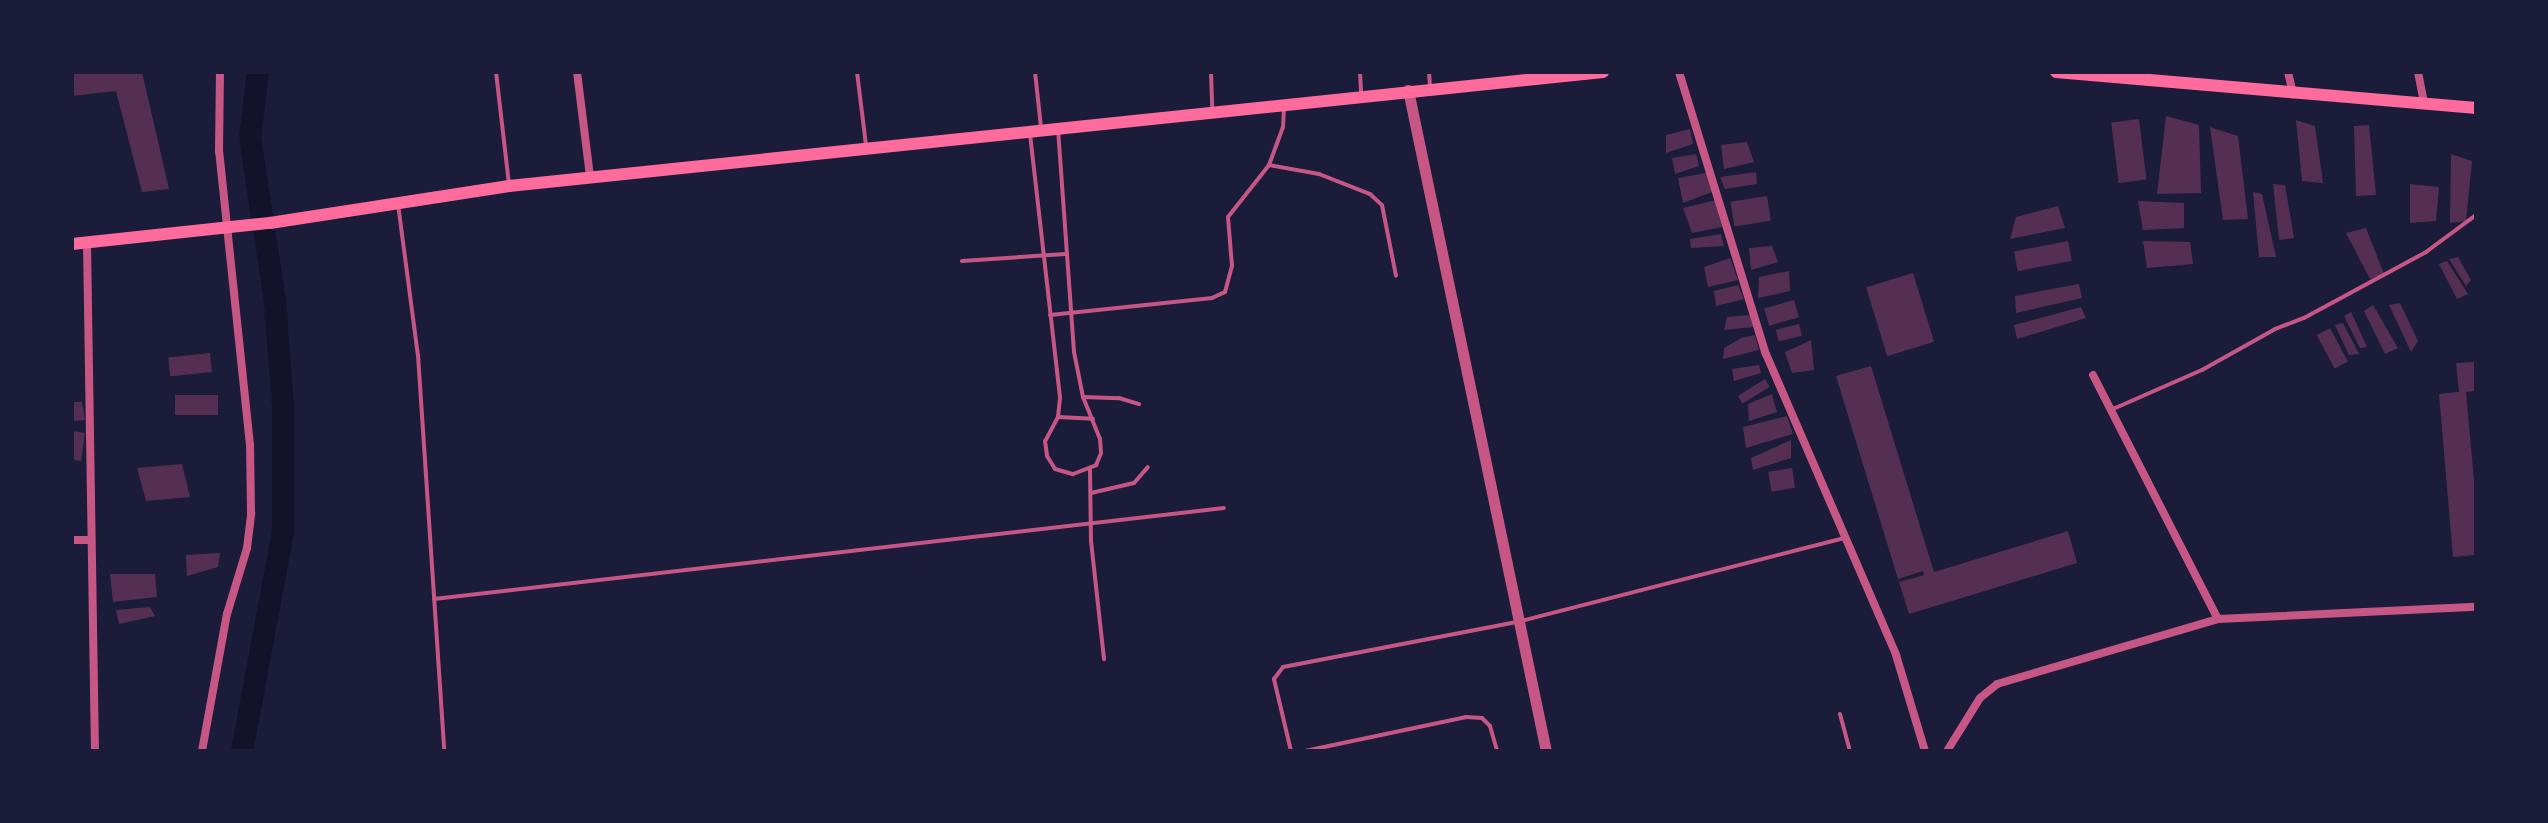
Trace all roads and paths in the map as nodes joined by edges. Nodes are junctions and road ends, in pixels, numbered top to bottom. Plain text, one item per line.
1 (220, 72) edge
2 (496, 72) edge
3 (577, 72) edge
4 (857, 72) edge
5 (1035, 72) edge
6 (1211, 72) edge
7 (1360, 72) edge
8 (1429, 72) edge
9 (1603, 72) edge
10 (1679, 72) edge
11 (2056, 72) edge
12 (2288, 72) edge
13 (2418, 72) edge
14 (1584, 73) edge
15 (1430, 88) junction
16 (1408, 90) junction
17 (2293, 94) junction
18 (1362, 95) junction
19 (2424, 102) junction
20 (1284, 103) junction
21 (2476, 108) edge
22 (1212, 111) junction
23 (1058, 128) junction
24 (1035, 130) junction
25 (866, 147) junction
26 (1269, 165) junction
27 (590, 177) junction
28 (509, 186) junction
29 (398, 204) junction
30 (2476, 215) edge
31 (233, 227) junction
32 (87, 243) junction
33 (72, 244) edge
34 (1065, 254) junction
35 (1044, 257) junction
36 (962, 261) dead end
37 (1396, 276) dead end
38 (1071, 314) junction
39 (1050, 315) junction
40 (2093, 375) dead end
41 (1083, 397) junction
42 (1139, 404) dead end
43 (2110, 410) junction
44 (1058, 417) junction
45 (1093, 419) junction
46 (1148, 467) dead end
47 (1090, 470) junction
48 (1091, 493) junction
49 (1224, 508) dead end
50 (1092, 525) junction
51 (1847, 538) junction
52 (72, 540) edge
53 (91, 540) junction
54 (434, 599) junction
55 (2476, 607) edge
56 (2218, 619) junction
57 (1517, 622) junction
58 (1104, 659) dead end
59 (1840, 714) dead end
60 (95, 751) edge
61 (202, 751) edge
62 (444, 751) edge
63 (1291, 751) edge
64 (1305, 751) edge
65 (1497, 751) edge
66 (1546, 751) edge
67 (1850, 751) edge
68 (1925, 751) edge
69 (1947, 751) edge

1 - 31 street
2 - 28 lane
3 - 27 street
4 - 25 lane
5 - 24 lane
6 - 22 lane
7 - 18 lane
8 - 15 lane
9 - 14 main road
10 - 51 street
11 - 17 main road
12 - 17 street
13 - 19 street
14 - 15 main road
15 - 16 main road
16 - 18 main road
16 - 57 street
17 - 19 main road
18 - 20 main road
19 - 21 main road
20 - 22 main road
20 - 26 lane
22 - 23 main road
23 - 24 main road
23 - 34 lane
24 - 25 main road
24 - 35 lane
25 - 27 main road
26 - 37 lane
26 - 38 lane
27 - 28 main road
28 - 29 main road
29 - 31 main road
29 - 54 lane
30 - 43 lane
31 - 32 main road
31 - 61 street
32 - 33 main road
32 - 53 street
34 - 35 lane
34 - 38 lane
35 - 36 lane
35 - 39 lane
38 - 39 lane
38 - 41 lane
39 - 44 lane
40 - 43 street
41 - 42 lane
41 - 45 lane
43 - 56 street
44 - 45 lane
44 - 47 lane
45 - 47 lane
46 - 48 lane
47 - 48 lane
48 - 50 lane
49 - 50 lane
50 - 54 lane
50 - 58 lane
51 - 57 lane
51 - 68 street
52 - 53 street
53 - 60 street
54 - 62 lane
55 - 56 street
56 - 69 street
57 - 63 lane
57 - 66 street
59 - 67 lane
64 - 65 lane

